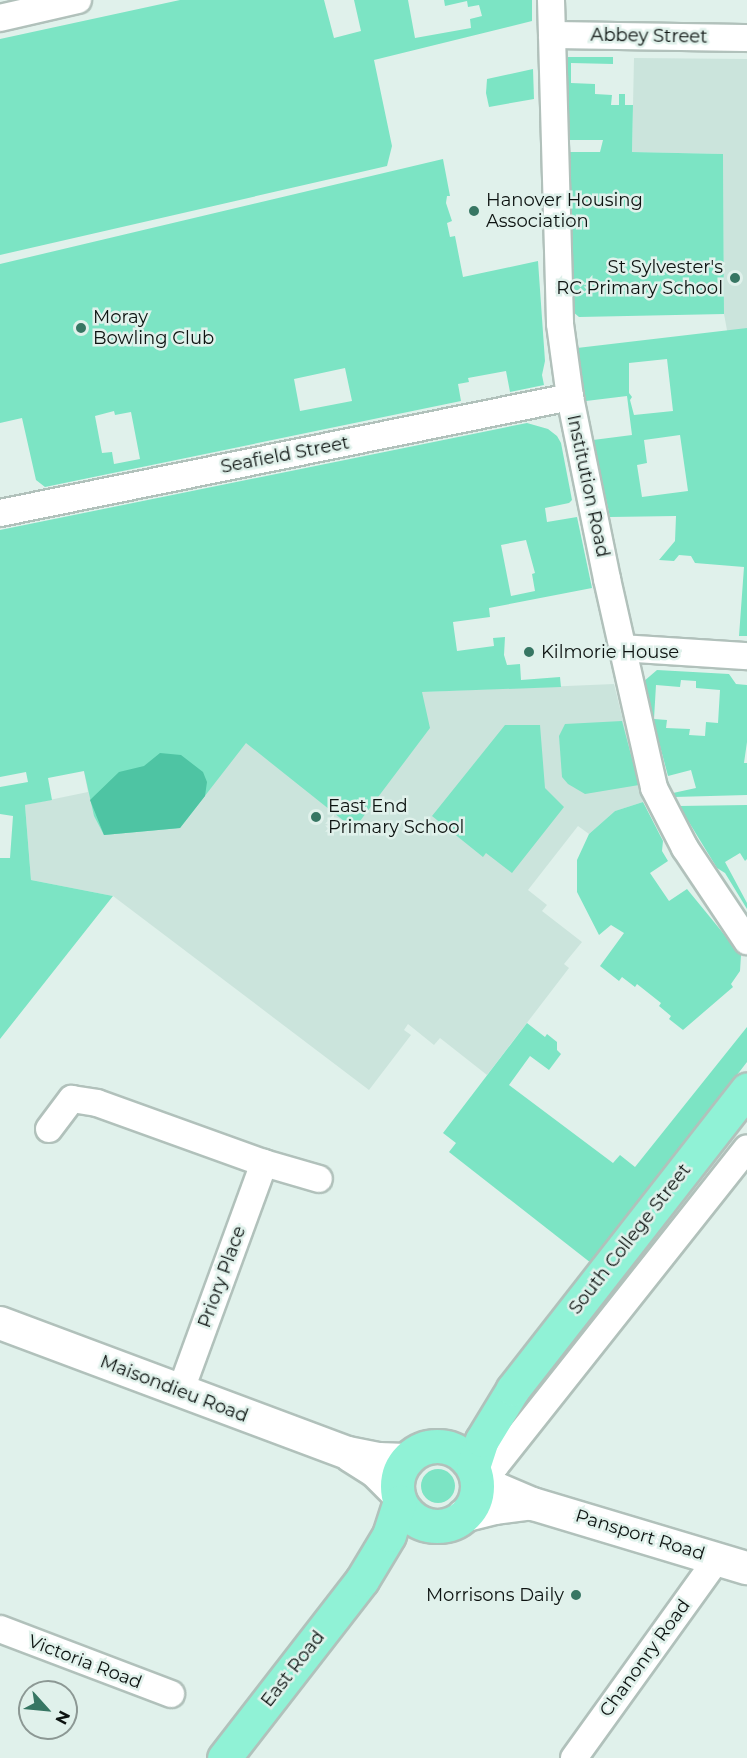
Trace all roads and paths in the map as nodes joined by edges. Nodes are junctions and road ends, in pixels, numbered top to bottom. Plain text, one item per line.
1 (78, 0) edge
2 (551, 0) edge
3 (0, 18) edge
4 (552, 35) junction
5 (747, 38) edge
6 (570, 397) junction
7 (0, 513) edge
8 (622, 648) junction
9 (747, 656) edge
10 (747, 941) edge
11 (745, 1096) edge
12 (50, 1129) dead end
13 (747, 1148) edge
14 (264, 1163) junction
15 (319, 1179) dead end
16 (0, 1323) edge
17 (180, 1392) junction
18 (348, 1454) junction
19 (405, 1460) junction
20 (469, 1466) junction
21 (398, 1497) junction
22 (533, 1504) junction
23 (463, 1516) junction
24 (431, 1526) junction
25 (717, 1559) junction
26 (747, 1568) edge
27 (362, 1580) junction
28 (0, 1629) edge
29 (171, 1694) dead end
30 (224, 1758) edge
31 (573, 1758) edge

1 - 3 street
2 - 4 street, Institution Road
4 - 5 street, Abbey Street
4 - 6 street, Institution Road
6 - 7 street, Seafield Street
6 - 8 street, Institution Road
8 - 9 street
8 - 10 street, Institution Road
11 - 20 highway, South College Street
12 - 14 street
13 - 20 street
14 - 15 street
14 - 17 street, Priory Place
16 - 17 street, Maisondieu Road
17 - 18 street, Maisondieu Road
18 - 19 street
18 - 21 street
19 - 20 highway
19 - 21 highway
20 - 22 street, Pansport Road
20 - 23 highway
21 - 24 highway
21 - 27 highway
22 - 23 street
22 - 25 street, Pansport Road
23 - 24 highway
24 - 27 highway
25 - 26 street, Pansport Road
25 - 31 street, Chanonry Road
27 - 30 highway, East Road
28 - 29 street, Victoria Road

